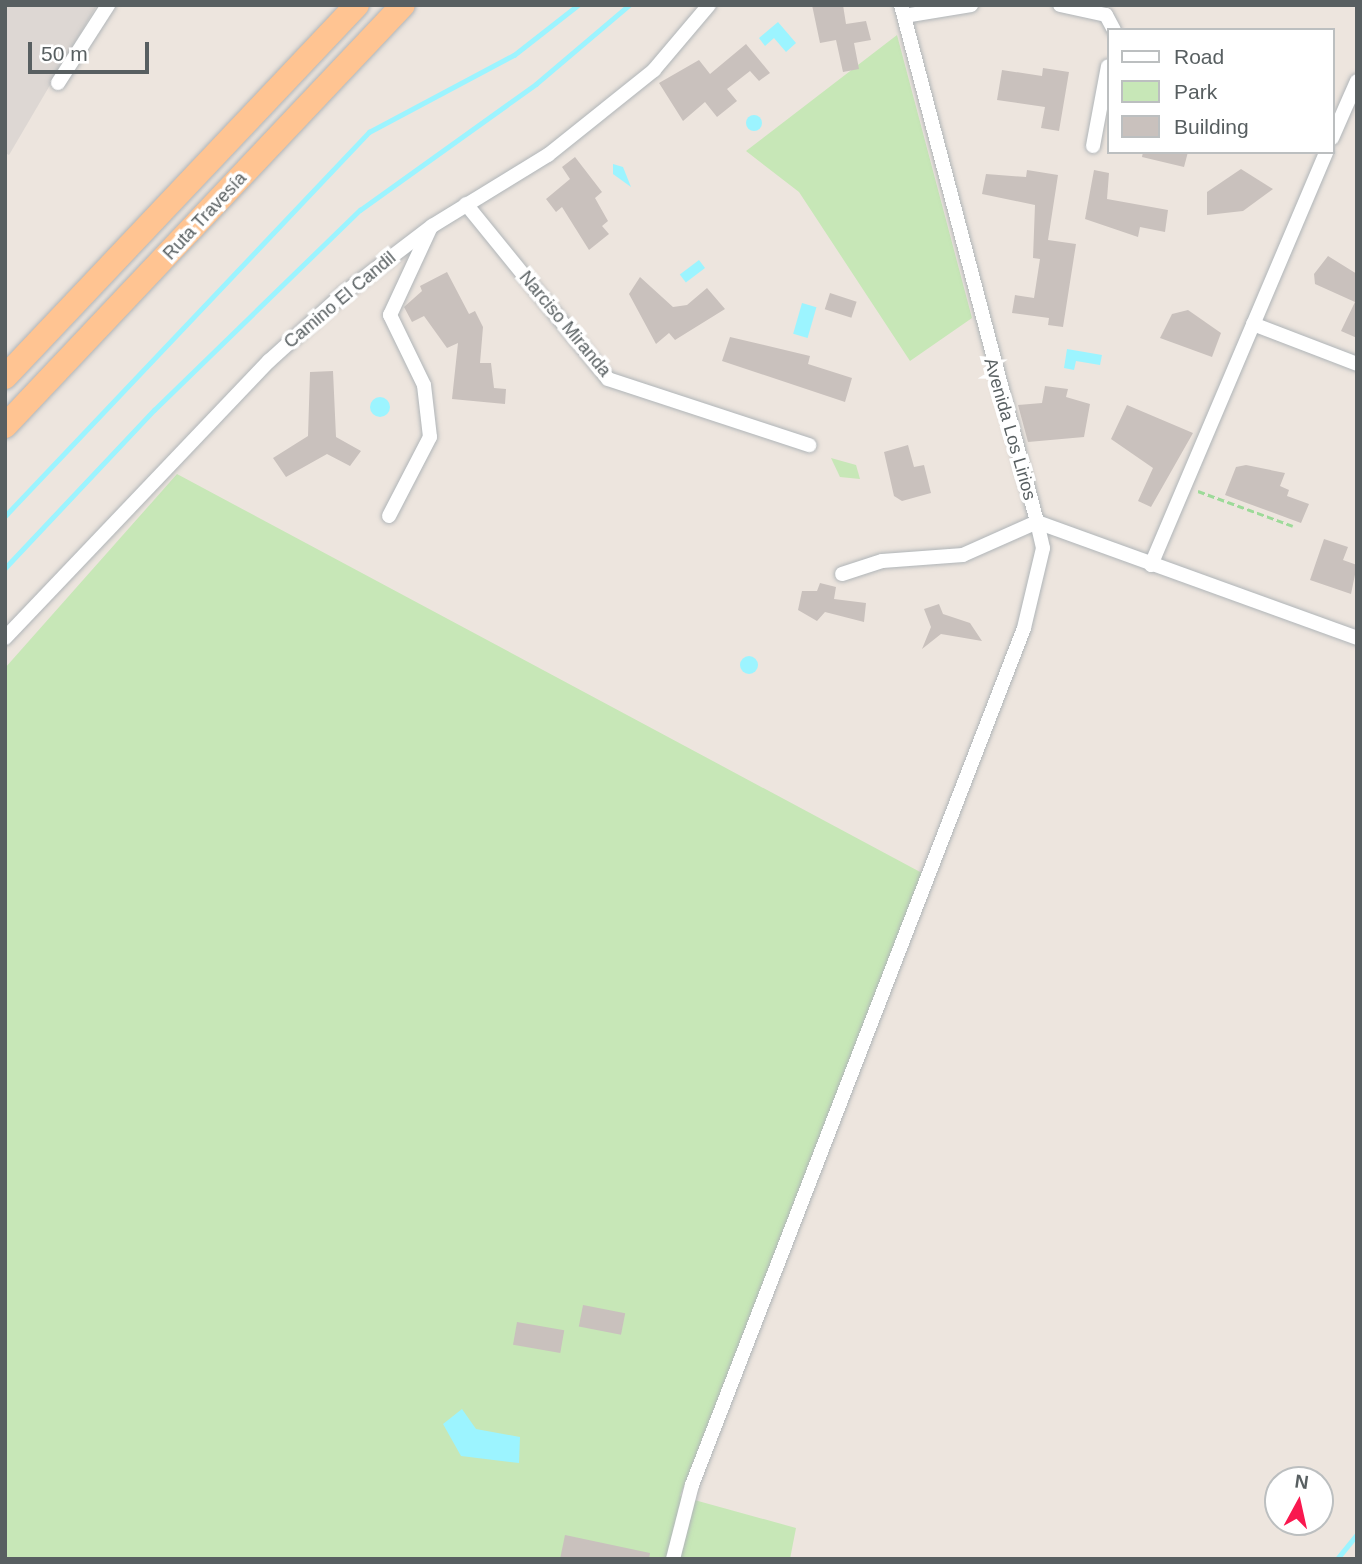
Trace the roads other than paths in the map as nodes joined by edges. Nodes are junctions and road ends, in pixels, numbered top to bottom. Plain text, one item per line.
1 (108, 5) edge
2 (357, 5) edge
3 (403, 5) edge
4 (709, 5) edge
5 (971, 5) edge
6 (1060, 5) edge
7 (903, 11) edge
8 (1113, 28) edge
9 (1106, 77) edge
10 (1357, 81) edge
11 (58, 83) dead end
12 (1334, 133) edge
13 (1093, 146) dead end
14 (1325, 154) edge
15 (466, 204) junction
16 (432, 226) junction
17 (1252, 324) junction
18 (1357, 364) edge
19 (5, 377) edge
20 (5, 426) edge
21 (809, 445) dead end
22 (390, 516) dead end
23 (1037, 522) junction
24 (1151, 565) junction
25 (842, 573) dead end
26 (5, 638) edge
27 (1357, 638) edge
28 (673, 1559) edge

1 - 11 street
2 - 19 highway, Ruta Travesía
3 - 20 highway, Ruta Travesía
4 - 15 street, Camino El Candil
5 - 7 street
6 - 8 street
7 - 23 street, Avenida Los Lirios
9 - 13 street
10 - 12 street
14 - 17 street
15 - 16 street, Camino El Candil
15 - 21 street, Narciso Miranda
16 - 22 street
16 - 26 street, Camino El Candil
17 - 18 street
17 - 24 street
23 - 24 street, Avenida Los Lirios
23 - 25 street
23 - 28 street
24 - 27 street, Avenida Los Lirios

